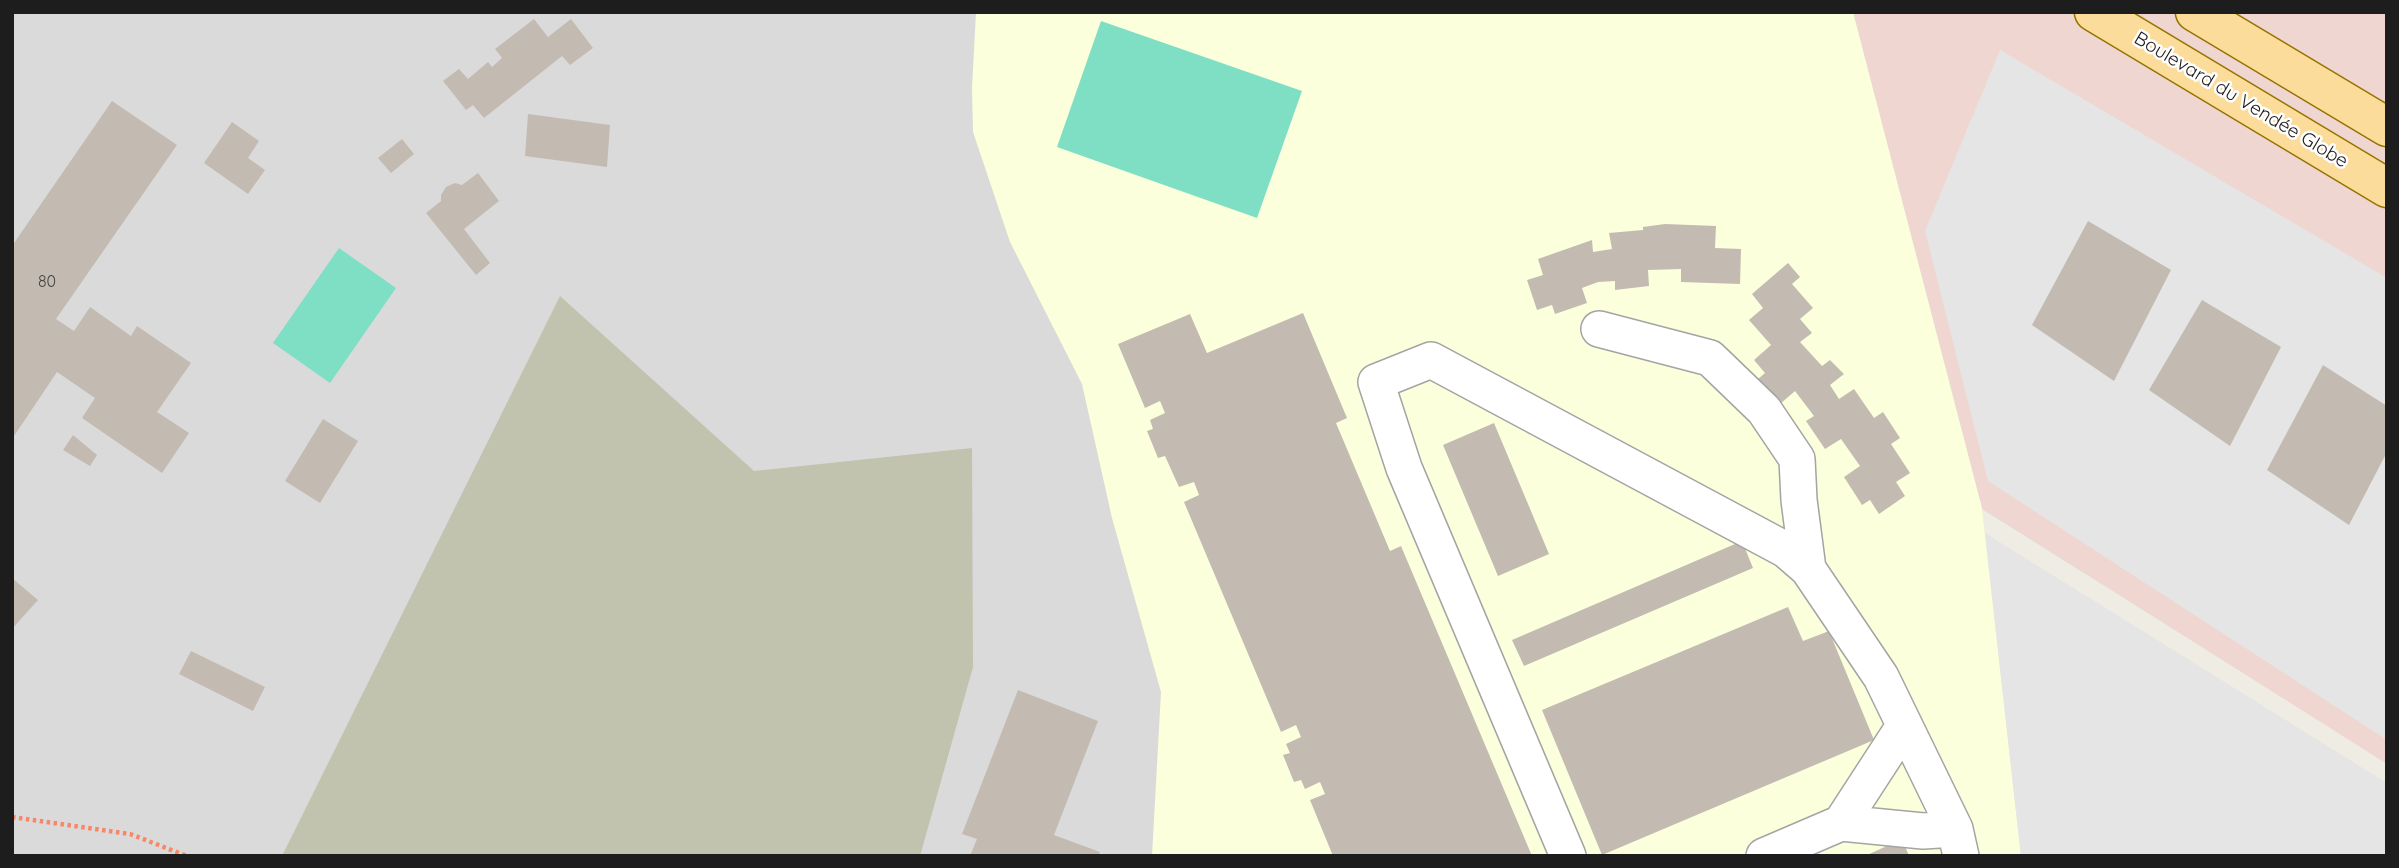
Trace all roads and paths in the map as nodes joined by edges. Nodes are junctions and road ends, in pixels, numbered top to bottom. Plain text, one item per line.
1 (2094, 12) edge
2 (2195, 12) edge
3 (2387, 127) edge
4 (2387, 188) edge
5 (1599, 328) dead end
6 (1808, 569) junction
7 (1904, 726) junction
8 (12, 817) edge
9 (1841, 823) junction
10 (1958, 842) edge
11 (187, 856) edge
12 (1568, 856) edge
13 (1764, 856) edge

1 - 4 main road, Boulevard du Vendée Globe
2 - 3 main road
5 - 6 street
6 - 7 street
6 - 12 street
7 - 9 street
7 - 10 street
8 - 11 path
9 - 10 street
9 - 13 street

